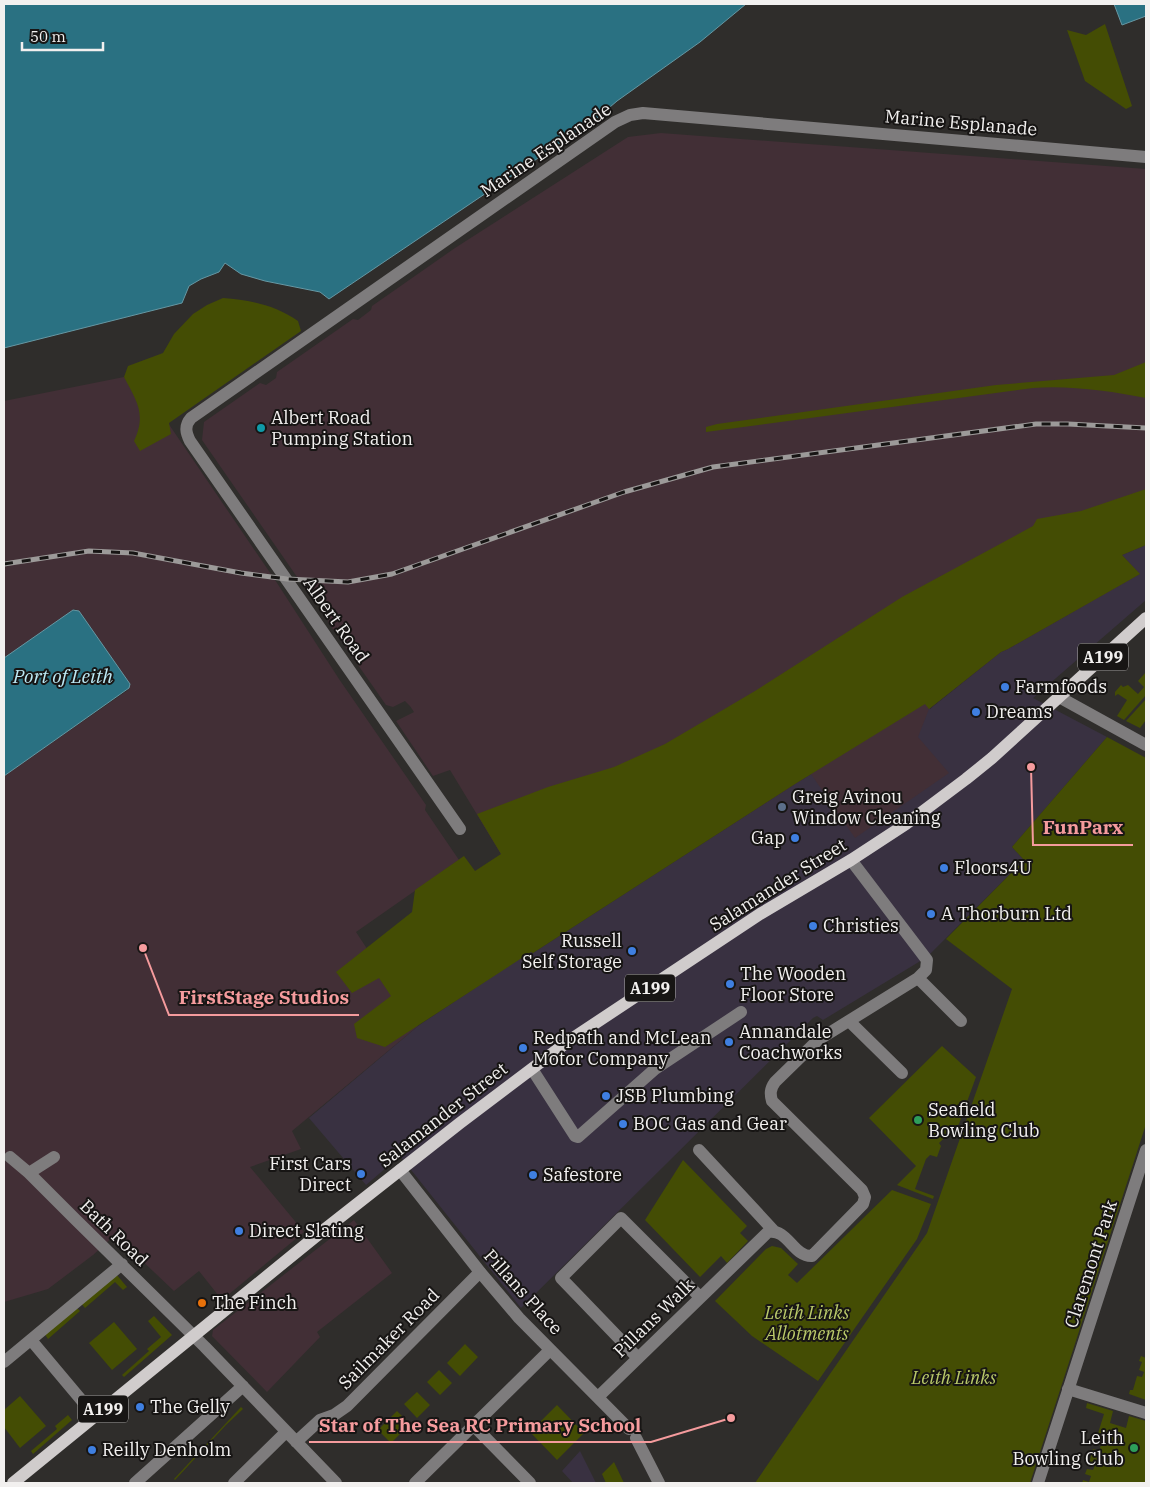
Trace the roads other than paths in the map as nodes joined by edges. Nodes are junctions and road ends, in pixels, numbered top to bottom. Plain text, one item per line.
1 (1146, 157) edge
2 (186, 430) joint
3 (1146, 618) edge
4 (1060, 697) junction
5 (1146, 745) edge
6 (460, 829) dead end
7 (851, 860) junction
8 (918, 978) junction
9 (741, 1012) dead end
10 (849, 1021) junction
11 (961, 1021) dead end
12 (532, 1068) junction
13 (902, 1073) dead end
14 (699, 1150) dead end
15 (1146, 1150) edge
16 (10, 1157) dead end
17 (54, 1157) dead end
18 (400, 1170) junction
19 (29, 1173) junction
20 (1140, 1187) edge
21 (774, 1231) junction
22 (122, 1264) junction
23 (480, 1272) junction
24 (700, 1298) junction
25 (194, 1336) junction
26 (31, 1340) junction
27 (550, 1350) junction
28 (638, 1358) junction
29 (4, 1362) edge
30 (243, 1386) junction
31 (1068, 1389) junction
32 (598, 1397) junction
33 (83, 1402) dead end
34 (1146, 1413) edge
35 (474, 1426) junction
36 (286, 1432) junction
37 (296, 1442) junction
38 (13, 1483) edge
39 (135, 1483) edge
40 (234, 1483) edge
41 (336, 1483) edge
42 (415, 1483) edge
43 (530, 1483) edge
44 (659, 1483) edge
45 (1038, 1483) edge

1 - 2 street, Marine Esplanade
2 - 6 street, Albert Road
3 - 4 main road, A199
4 - 5 street
4 - 7 main road, Salamander Street / A199
7 - 8 street
7 - 12 main road, Salamander Street / A199
8 - 10 street
8 - 11 street
9 - 12 street
10 - 13 street
10 - 21 street
12 - 18 main road, Salamander Street / A199
14 - 21 street
15 - 20 street, Claremont Park
16 - 19 street, Bath Road
17 - 19 street
18 - 23 street, Pillans Place
18 - 25 main road, Salamander Street / A199
19 - 22 street, Bath Road
20 - 31 street, Claremont Park
21 - 24 street, Pillans Walk
22 - 25 street, Bath Road
22 - 26 street
23 - 27 street, Pillans Place
23 - 37 street, Sailmaker Road
24 - 28 street, Pillans Walk
24 - 28 street
25 - 30 street, Bath Road
25 - 38 main road, Salamander Street / A199
26 - 29 street
26 - 33 street
27 - 32 street, Pillans Place
27 - 35 street
28 - 32 street, Pillans Walk
30 - 36 street, Bath Road
30 - 39 street
31 - 34 street
31 - 45 street, Claremont Park
32 - 44 street, Pillans Place
35 - 42 street
35 - 43 street
36 - 37 street, Bath Road
36 - 40 street
37 - 41 street, Bath Road

